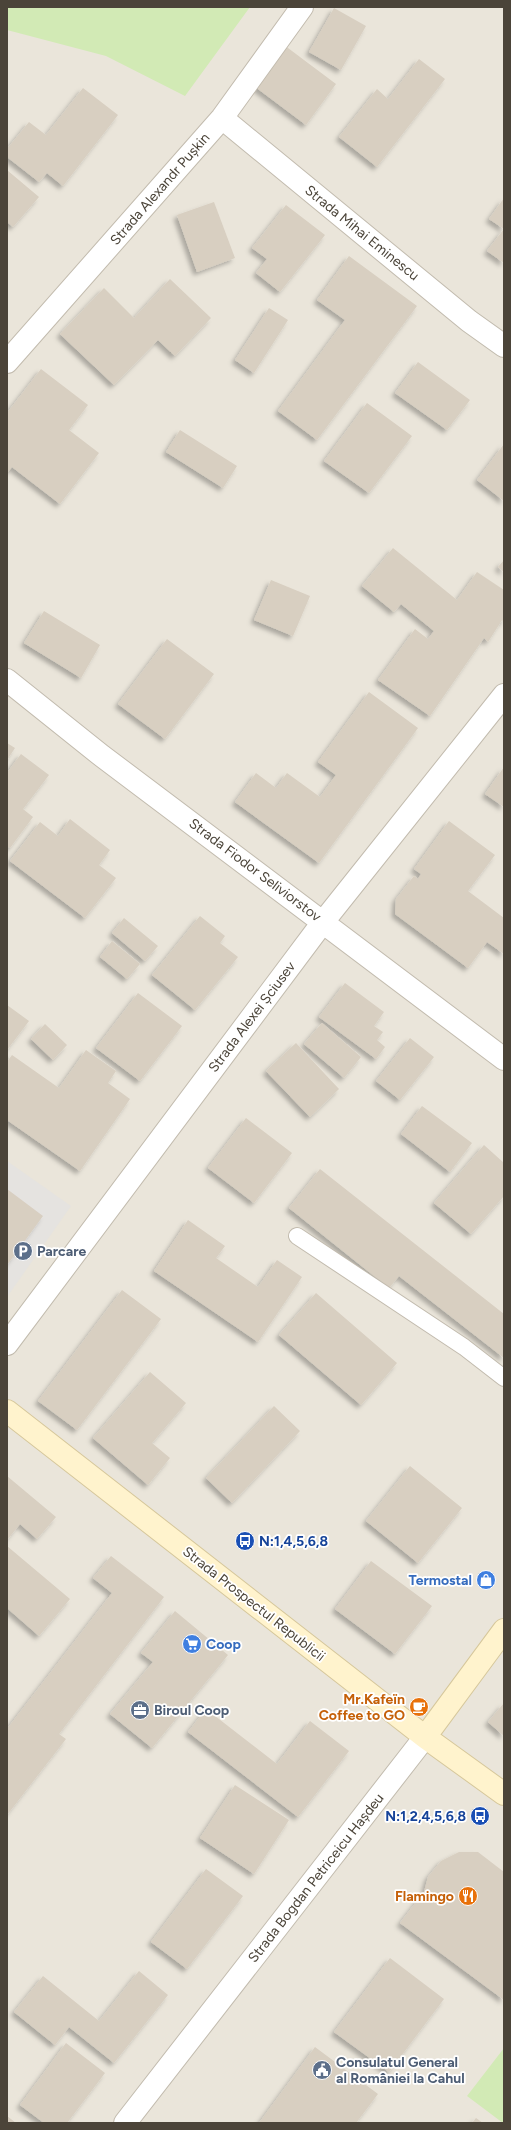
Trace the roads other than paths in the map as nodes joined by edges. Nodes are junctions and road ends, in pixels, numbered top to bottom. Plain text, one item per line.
1 (302, 7) edge
2 (222, 118) junction
3 (504, 346) edge
4 (7, 362) edge
5 (7, 680) edge
6 (504, 695) edge
7 (323, 922) junction
8 (504, 1059) edge
9 (298, 1236) dead end
10 (7, 1344) edge
11 (504, 1378) edge
12 (7, 1411) edge
13 (504, 1630) edge
14 (425, 1737) junction
15 (504, 1794) edge
16 (125, 2123) edge

1 - 2 street, Strada Alexandr Pușkin
2 - 3 street, Strada Mihai Eminescu
2 - 4 street, Strada Alexandr Pușkin
5 - 7 street, Strada Fiodor Seliviorstov
6 - 7 street, Strada Alexei Șciusev
7 - 8 street, Strada Fiodor Seliviorstov
7 - 10 street, Strada Alexei Șciusev
9 - 11 lane
12 - 14 main road, Strada Prospectul Republicii
13 - 14 main road, Strada Bogdan Petriceicu Hașdeu
14 - 15 main road, Strada Prospectul Republicii
14 - 16 street, Strada Bogdan Petriceicu Hașdeu

